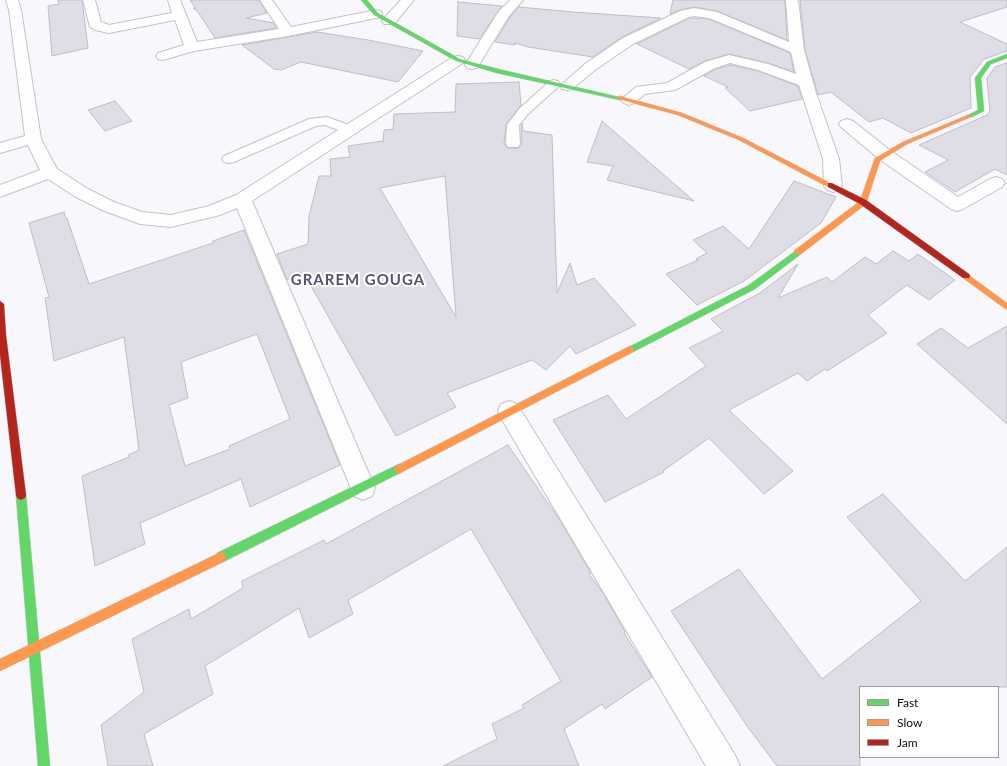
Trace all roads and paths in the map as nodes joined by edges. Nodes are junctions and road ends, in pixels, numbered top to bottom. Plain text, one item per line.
1 (12, 0) edge
2 (89, 0) edge
3 (174, 0) edge
4 (266, 0) edge
5 (364, 0) edge
6 (408, 0) edge
7 (517, 0) edge
8 (792, 0) edge
9 (376, 14) junction
10 (180, 15) junction
11 (389, 21) junction
12 (288, 32) junction
13 (192, 47) junction
14 (797, 50) junction
15 (163, 56) dead end
16 (1007, 56) edge
17 (465, 62) junction
18 (806, 82) junction
19 (560, 85) junction
20 (628, 100) junction
21 (847, 124) dead end
22 (349, 130) junction
23 (33, 139) junction
24 (513, 144) dead end
25 (0, 148) edge
26 (885, 155) junction
27 (229, 158) dead end
28 (50, 172) junction
29 (996, 183) dead end
30 (833, 186) junction
31 (0, 191) edge
32 (242, 199) junction
33 (863, 202) junction
34 (0, 304) edge
35 (1007, 307) edge
36 (1, 335) edge
37 (509, 411) junction
38 (363, 488) junction
39 (34, 648) junction
40 (0, 665) edge
41 (44, 766) edge
42 (724, 766) edge

1 - 23 street
2 - 10 street
3 - 10 street
4 - 12 street
5 - 9 street
6 - 11 street
7 - 17 street
8 - 14 street
9 - 11 street
9 - 12 street
10 - 13 street
11 - 17 street
12 - 13 street
13 - 15 street
14 - 18 street
14 - 19 street
16 - 26 street
17 - 19 street
17 - 22 street
18 - 20 street
18 - 30 street
19 - 20 street
19 - 24 lane
20 - 30 street
21 - 26 street
22 - 27 lane
22 - 32 street
23 - 25 street
23 - 28 street
26 - 29 street
26 - 33 street
28 - 31 street
28 - 32 street
30 - 33 street
32 - 38 street
33 - 35 street
33 - 37 street
34 - 36 street
36 - 39 street
37 - 38 street
37 - 42 street
38 - 39 street
39 - 40 street
39 - 41 street

